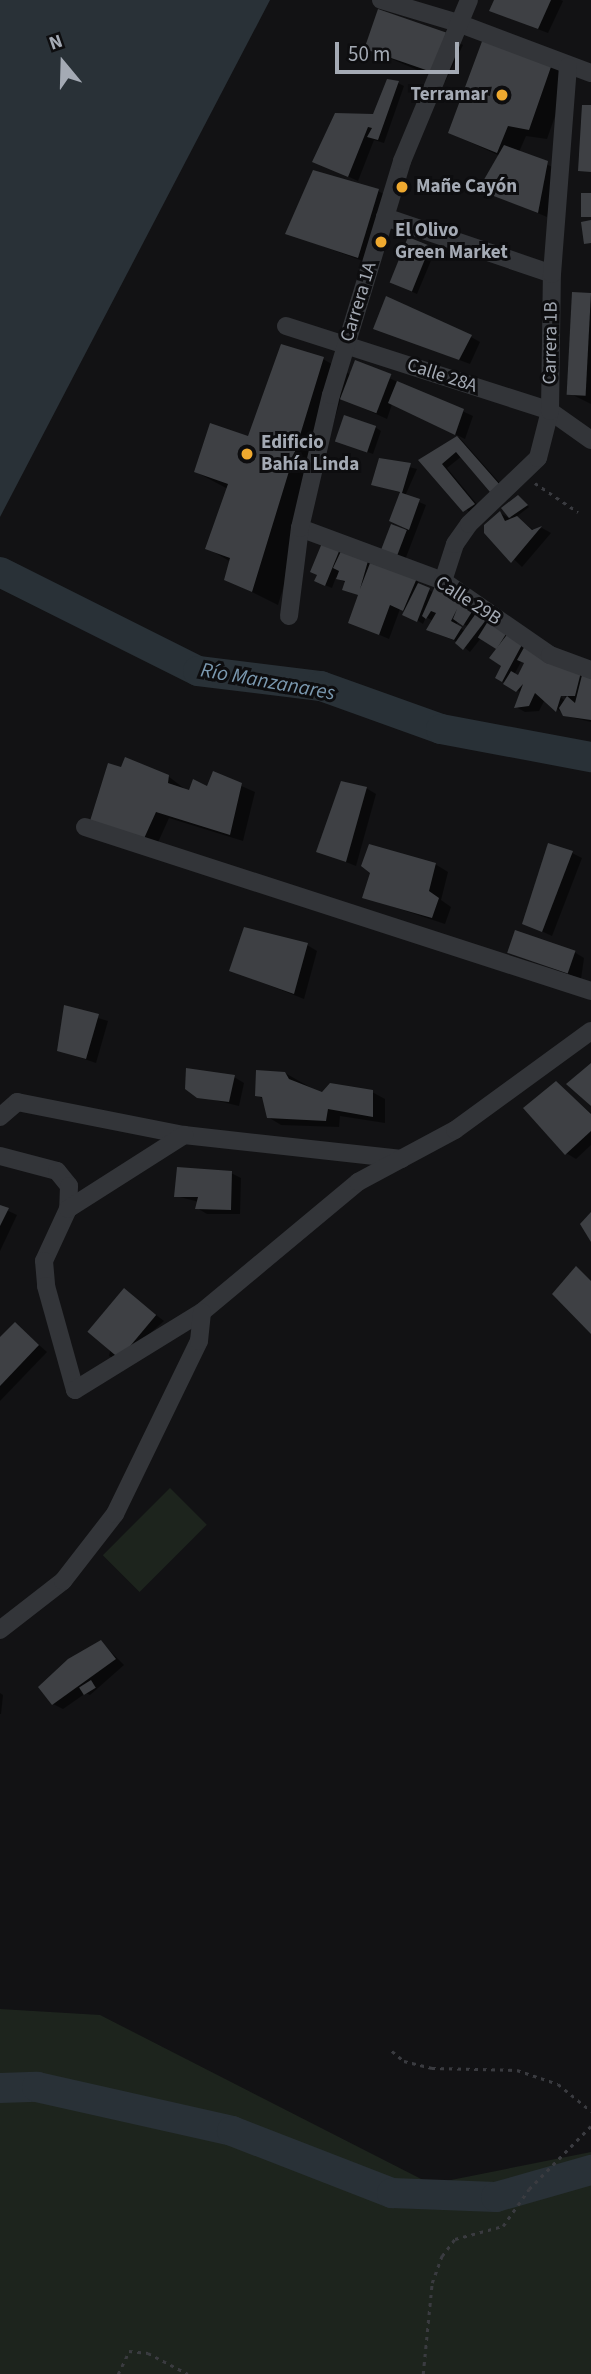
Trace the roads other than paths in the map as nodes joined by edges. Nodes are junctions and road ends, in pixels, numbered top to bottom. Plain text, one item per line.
1 (381, 0) edge
2 (469, 0) edge
3 (458, 23) junction
4 (568, 67) junction
5 (591, 73) edge
6 (385, 217) junction
7 (552, 274) junction
8 (286, 326) dead end
9 (346, 345) junction
10 (550, 411) junction
11 (591, 440) edge
12 (300, 528) junction
13 (443, 581) junction
14 (289, 616) dead end
15 (591, 670) edge
16 (85, 827) dead end
17 (591, 991) edge
18 (591, 1031) edge
19 (0, 1117) edge
20 (184, 1135) junction
21 (0, 1156) edge
22 (402, 1159) junction
23 (68, 1209) junction
24 (202, 1312) junction
25 (0, 1630) edge

1 - 3 street
2 - 3 street, Carrera 1A
3 - 4 street
3 - 6 street, Carrera 1A
4 - 5 street
4 - 7 street, Carrera 1B
6 - 7 street
6 - 9 street, Carrera 1A
7 - 10 street, Carrera 1B
8 - 9 street, Calle 28A
9 - 10 street, Calle 28A
9 - 12 street, Carrera 1A
10 - 11 street, Calle 28A
10 - 13 street, Carrera 1B
12 - 13 street, Calle 29B
12 - 14 street, Carrera 1A
13 - 15 street, Calle 29B
16 - 17 street
18 - 22 street
19 - 20 street
20 - 22 street
20 - 23 street
21 - 23 street
22 - 24 street
23 - 24 street
24 - 25 street

